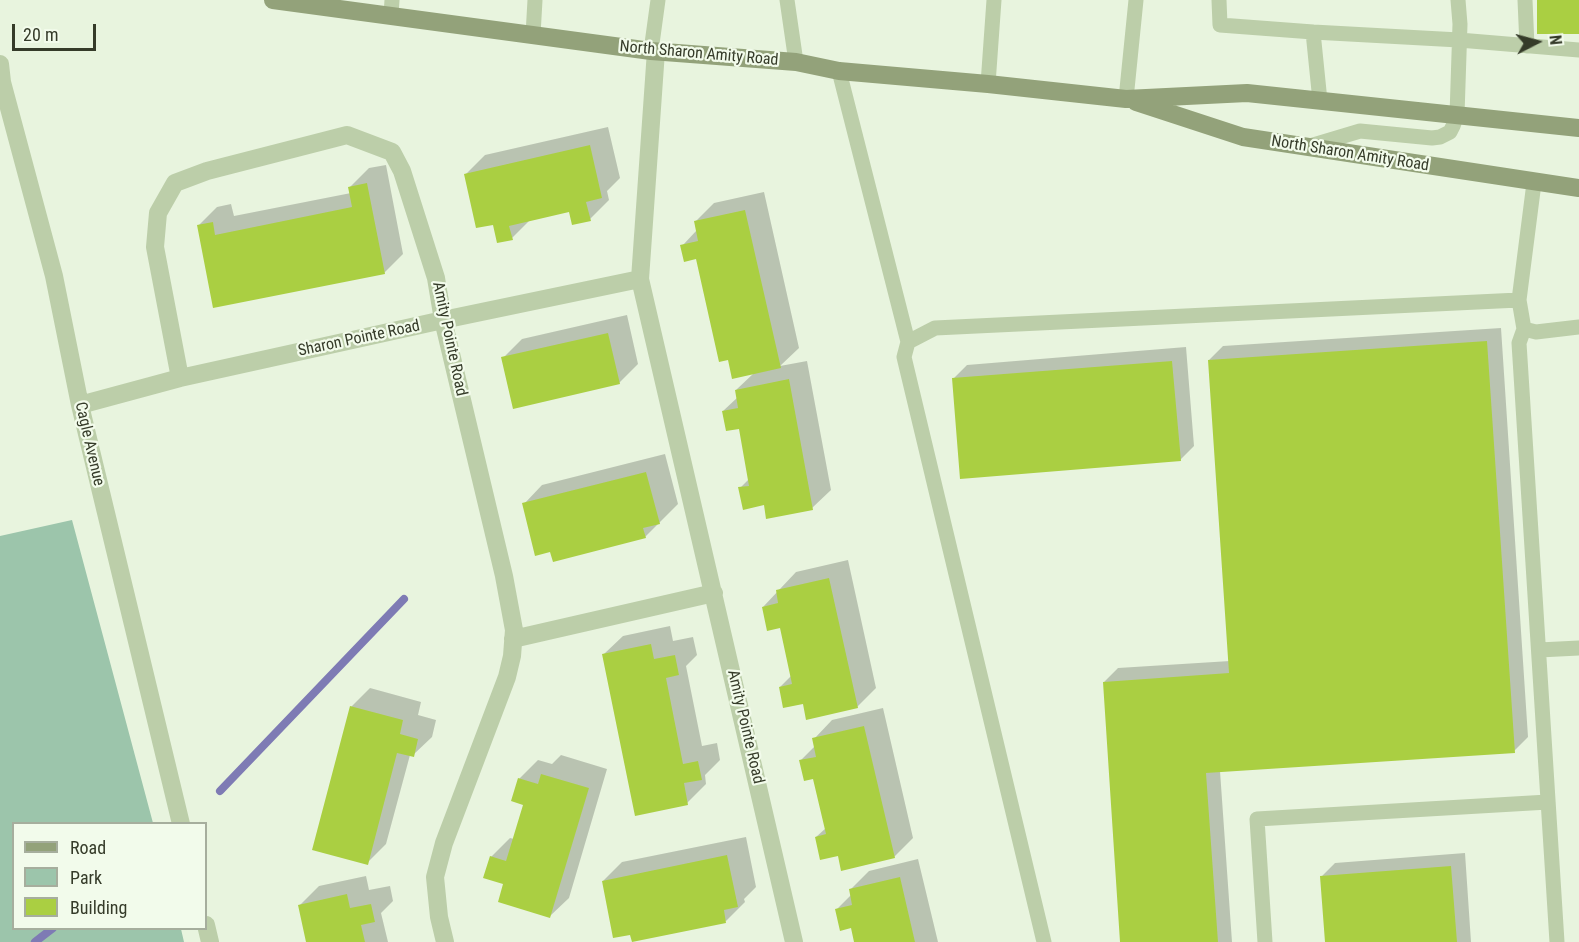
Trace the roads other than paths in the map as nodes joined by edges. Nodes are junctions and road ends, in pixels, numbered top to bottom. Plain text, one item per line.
1 (536, 0) edge
2 (658, 0) edge
3 (787, 0) edge
4 (994, 0) edge
5 (1136, 0) edge
6 (1220, 0) edge
7 (1458, 0) edge
8 (1525, 0) edge
9 (283, 1) edge
10 (391, 8) edge
11 (1313, 32) junction
12 (533, 35) junction
13 (1459, 39) junction
14 (1527, 46) junction
15 (1579, 50) edge
16 (653, 51) junction
17 (796, 62) junction
18 (0, 64) edge
19 (839, 71) junction
20 (988, 84) junction
21 (1126, 99) junction
22 (1320, 101) junction
23 (1457, 114) junction
24 (1579, 128) edge
25 (1307, 147) junction
26 (1534, 183) junction
27 (1579, 188) edge
28 (640, 279) junction
29 (1519, 300) junction
30 (443, 320) junction
31 (1579, 327) edge
32 (1524, 329) junction
33 (908, 342) junction
34 (180, 378) junction
35 (80, 405) junction
36 (714, 593) junction
37 (513, 639) junction
38 (1579, 648) edge
39 (1539, 651) junction
40 (1548, 802) junction
41 (181, 822) edge
42 (445, 942) edge
43 (794, 942) edge
44 (1044, 942) edge
45 (1264, 942) edge
46 (1557, 942) edge

1 - 12 lane
2 - 16 lane
3 - 17 lane
4 - 20 lane
5 - 21 lane
6 - 11 lane
7 - 13 lane
8 - 14 lane
9 - 10 main road, North Sharon Amity Road
10 - 12 main road, North Sharon Amity Road
11 - 13 lane
11 - 22 lane
12 - 16 main road, North Sharon Amity Road
13 - 14 lane
13 - 23 lane
14 - 15 lane
16 - 17 main road, North Sharon Amity Road
16 - 28 street, Amity Pointe Road
17 - 19 main road, North Sharon Amity Road
18 - 35 street, Cagle Avenue
19 - 20 main road, North Sharon Amity Road
19 - 33 lane
20 - 21 main road, North Sharon Amity Road
21 - 22 main road, North Sharon Amity Road
21 - 25 main road, North Sharon Amity Road
22 - 23 main road, North Sharon Amity Road
23 - 24 main road, North Sharon Amity Road
23 - 25 lane
25 - 26 main road, North Sharon Amity Road
26 - 27 main road, North Sharon Amity Road
26 - 29 lane
28 - 30 street, Sharon Pointe Road
28 - 36 street, Amity Pointe Road
29 - 32 lane
29 - 33 lane
30 - 34 street, Sharon Pointe Road
30 - 34 street, Amity Pointe Road
30 - 37 street, Amity Pointe Road
31 - 32 lane
32 - 39 lane
33 - 44 lane
34 - 35 street, Sharon Pointe Road
35 - 41 street, Cagle Avenue
36 - 37 street
36 - 43 street, Amity Pointe Road
37 - 42 street, Amity Pointe Road
38 - 39 lane
39 - 40 lane
40 - 45 lane
40 - 46 lane

